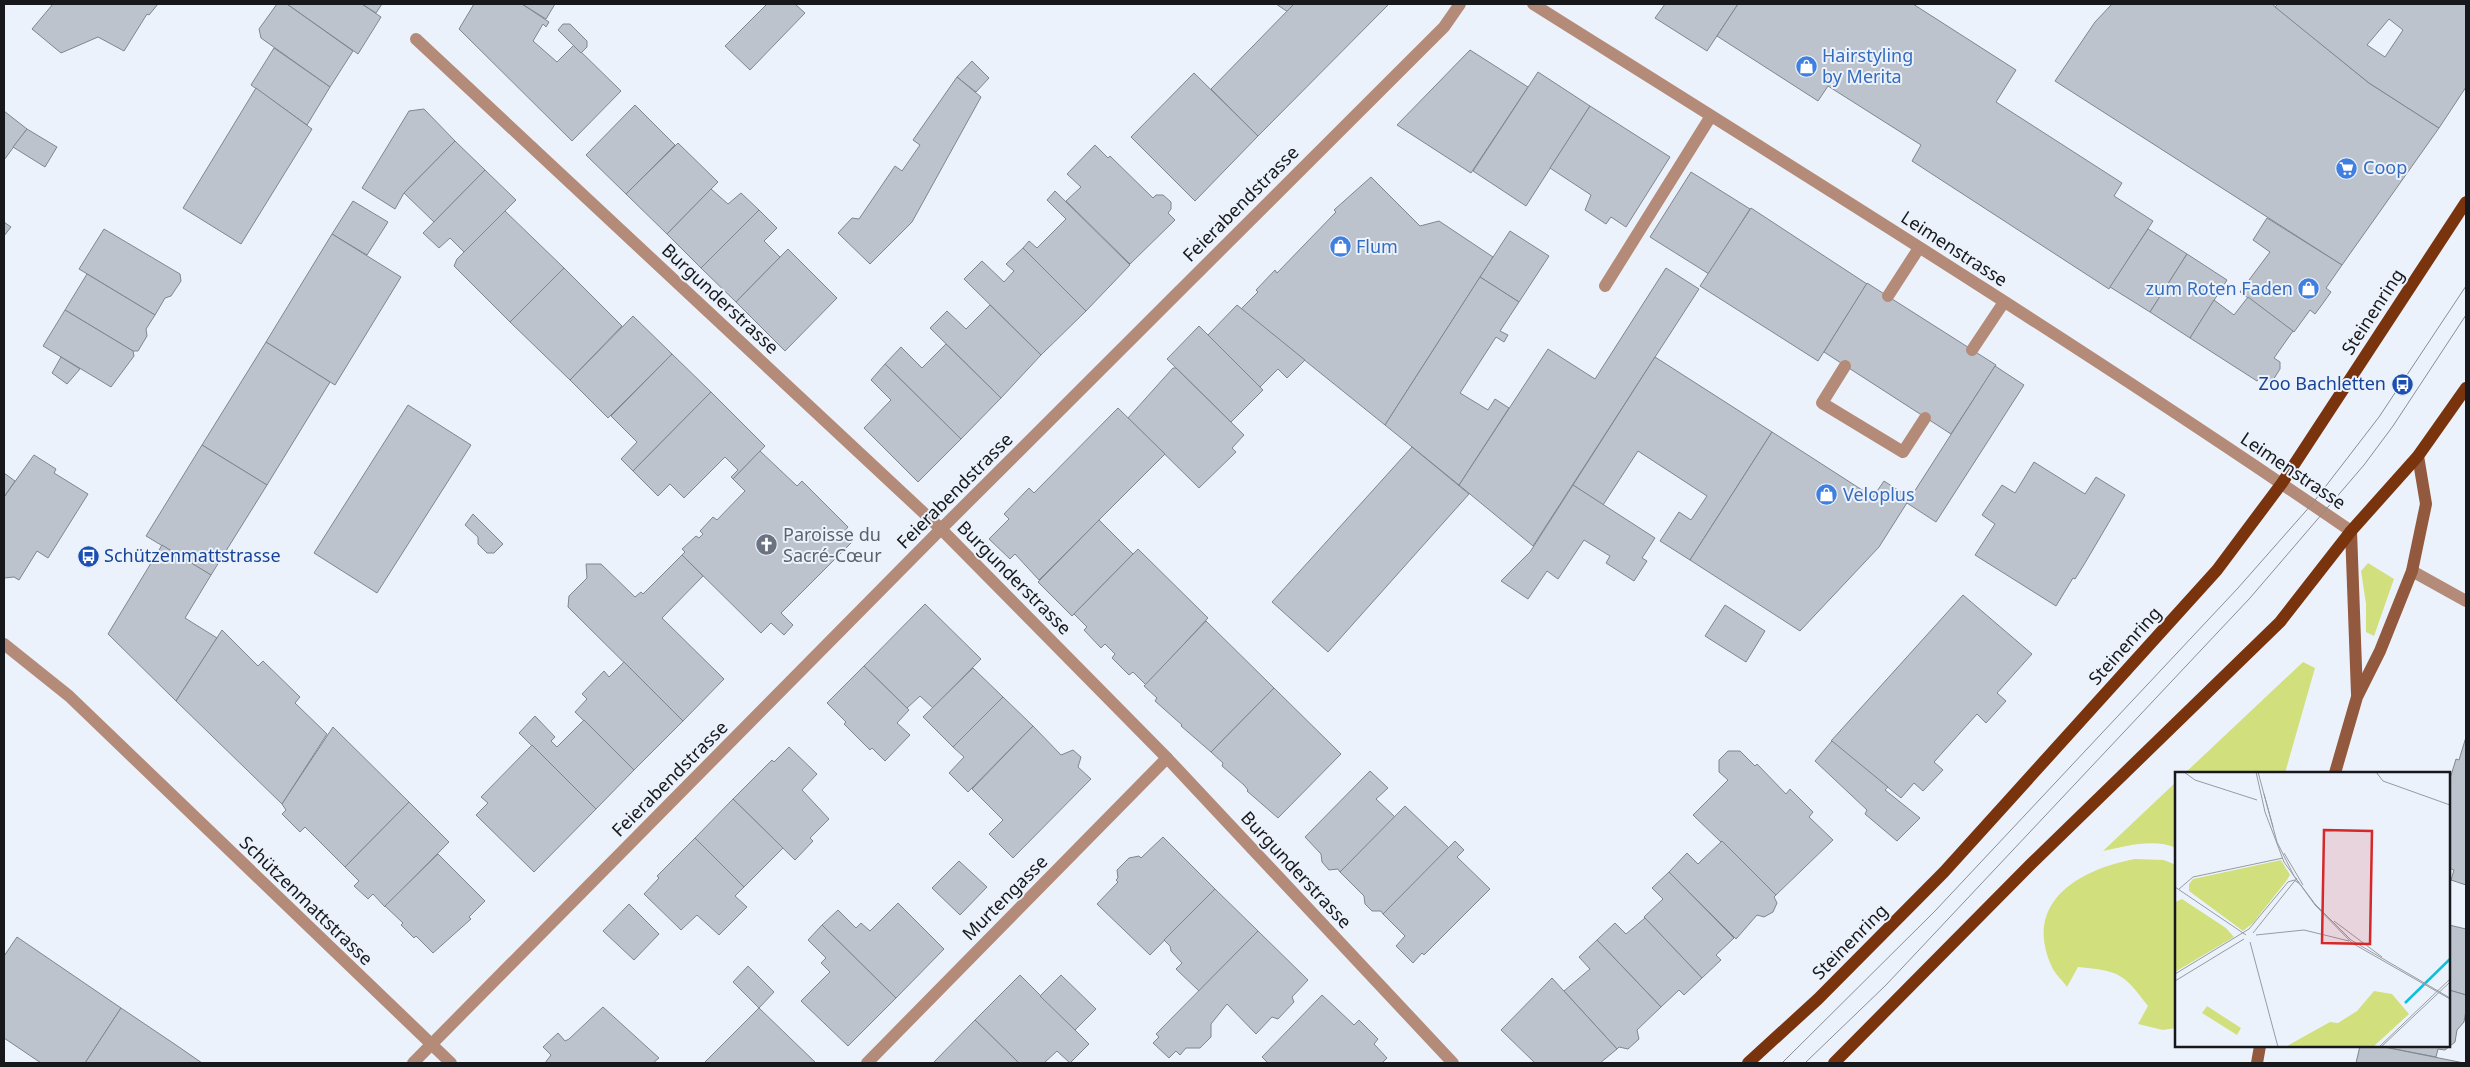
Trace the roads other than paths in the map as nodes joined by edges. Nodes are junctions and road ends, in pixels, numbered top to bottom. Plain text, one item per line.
1 (1460, 4) edge
2 (1533, 4) edge
3 (416, 39) dead end
4 (1711, 116) junction
5 (2466, 202) edge
6 (1919, 248) junction
7 (1605, 286) dead end
8 (1888, 296) dead end
9 (2004, 302) junction
10 (1972, 350) dead end
11 (1845, 366) dead end
12 (2466, 388) edge
13 (1925, 418) dead end
14 (2418, 456) junction
15 (2282, 483) junction
16 (941, 529) junction
17 (2351, 531) junction
18 (2412, 571) junction
19 (2466, 601) edge
20 (4, 644) edge
21 (2357, 697) junction
22 (1167, 758) junction
23 (2335, 772) edge
24 (432, 1046) junction
25 (2260, 1047) edge
26 (413, 1063) edge
27 (451, 1063) edge
28 (867, 1063) edge
29 (1453, 1063) edge
30 (1748, 1063) edge
31 (1834, 1063) edge
32 (2257, 1063) edge

1 - 16 street, Feierabendstrasse
2 - 4 street, Leimenstrasse
3 - 16 street, Burgunderstrasse
4 - 6 street, Leimenstrasse
4 - 7 street
5 - 15 main road, Steinenring
6 - 8 street
6 - 9 street, Leimenstrasse
9 - 10 street
9 - 15 street, Leimenstrasse
11 - 13 street
12 - 14 main road
14 - 17 main road
14 - 18 street
15 - 17 street, Leimenstrasse
15 - 30 main road, Steinenring
16 - 22 street, Burgunderstrasse
16 - 24 street, Feierabendstrasse
17 - 21 street
17 - 31 main road
18 - 19 street
18 - 21 street
20 - 24 street, Schützenmattstrasse
21 - 23 street
22 - 28 street, Murtengasse
22 - 29 street, Burgunderstrasse
24 - 26 street, Feierabendstrasse
24 - 27 street, Schützenmattstrasse
25 - 32 street

